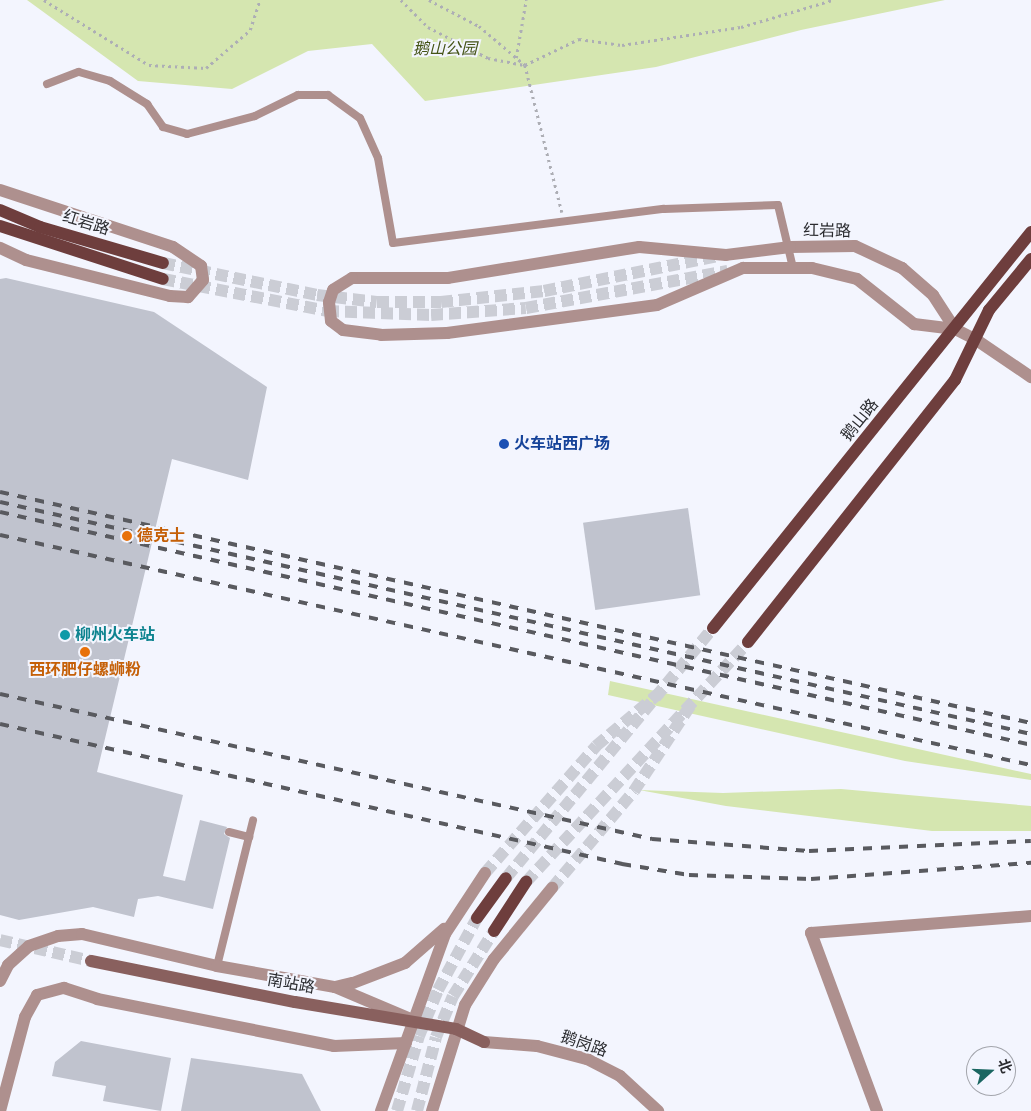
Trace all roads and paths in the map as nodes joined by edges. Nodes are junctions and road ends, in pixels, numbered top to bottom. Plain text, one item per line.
1 (44, 0) edge
2 (260, 0) edge
3 (402, 0) edge
4 (429, 0) edge
5 (526, 0) edge
6 (833, 0) edge
7 (516, 58) junction
8 (525, 65) junction
9 (47, 84) dead end
10 (0, 190) edge
11 (0, 210) edge
12 (565, 224) junction
13 (0, 226) edge
14 (1031, 232) edge
15 (790, 247) junction
16 (0, 248) edge
17 (1031, 259) edge
18 (163, 263) tunnel mouth
19 (793, 268) junction
20 (163, 279) tunnel mouth
21 (954, 329) junction
22 (976, 339) junction
23 (1031, 378) edge
24 (713, 628) tunnel mouth
25 (748, 642) tunnel mouth
26 (253, 820) dead end
27 (229, 832) dead end
28 (249, 837) junction
29 (485, 873) tunnel mouth
30 (506, 878) tunnel mouth
31 (526, 882) tunnel mouth
32 (552, 888) tunnel mouth
33 (1031, 916) edge
34 (477, 918) tunnel mouth
35 (452, 922) junction
36 (494, 930) tunnel mouth
37 (91, 961) tunnel mouth
38 (217, 966) junction
39 (0, 981) edge
40 (335, 987) junction
41 (413, 1020) junction
42 (456, 1029) junction
43 (484, 1042) joint
44 (406, 1043) junction
45 (0, 1111) edge
46 (381, 1111) edge
47 (432, 1111) edge
48 (658, 1111) edge
49 (877, 1111) edge

1 - 2 path
3 - 8 path
4 - 7 path
5 - 7 path
6 - 8 path
7 - 8 path
8 - 12 path
9 - 12 lane
10 - 16 street
11 - 18 main road, 红岩路
12 - 15 lane
13 - 20 main road, 红岩路
14 - 21 main road, 鹅山路
15 - 19 lane
15 - 19 street, 红岩路
15 - 21 street, 红岩路
17 - 22 main road
19 - 21 street
21 - 22 street
21 - 24 main road, 鹅山路
22 - 23 street
22 - 25 main road
26 - 28 lane
27 - 28 lane
28 - 38 lane
29 - 35 street
30 - 34 main road
31 - 36 main road
32 - 42 street
33 - 49 street
35 - 40 street
35 - 41 street
37 - 41 main road, 南站路
38 - 39 street
38 - 40 street
40 - 41 street
41 - 42 main road, 南站路
41 - 44 street
42 - 43 main road, 南站路
42 - 47 street
43 - 48 street, 鹅岗路
44 - 45 street
44 - 46 street

